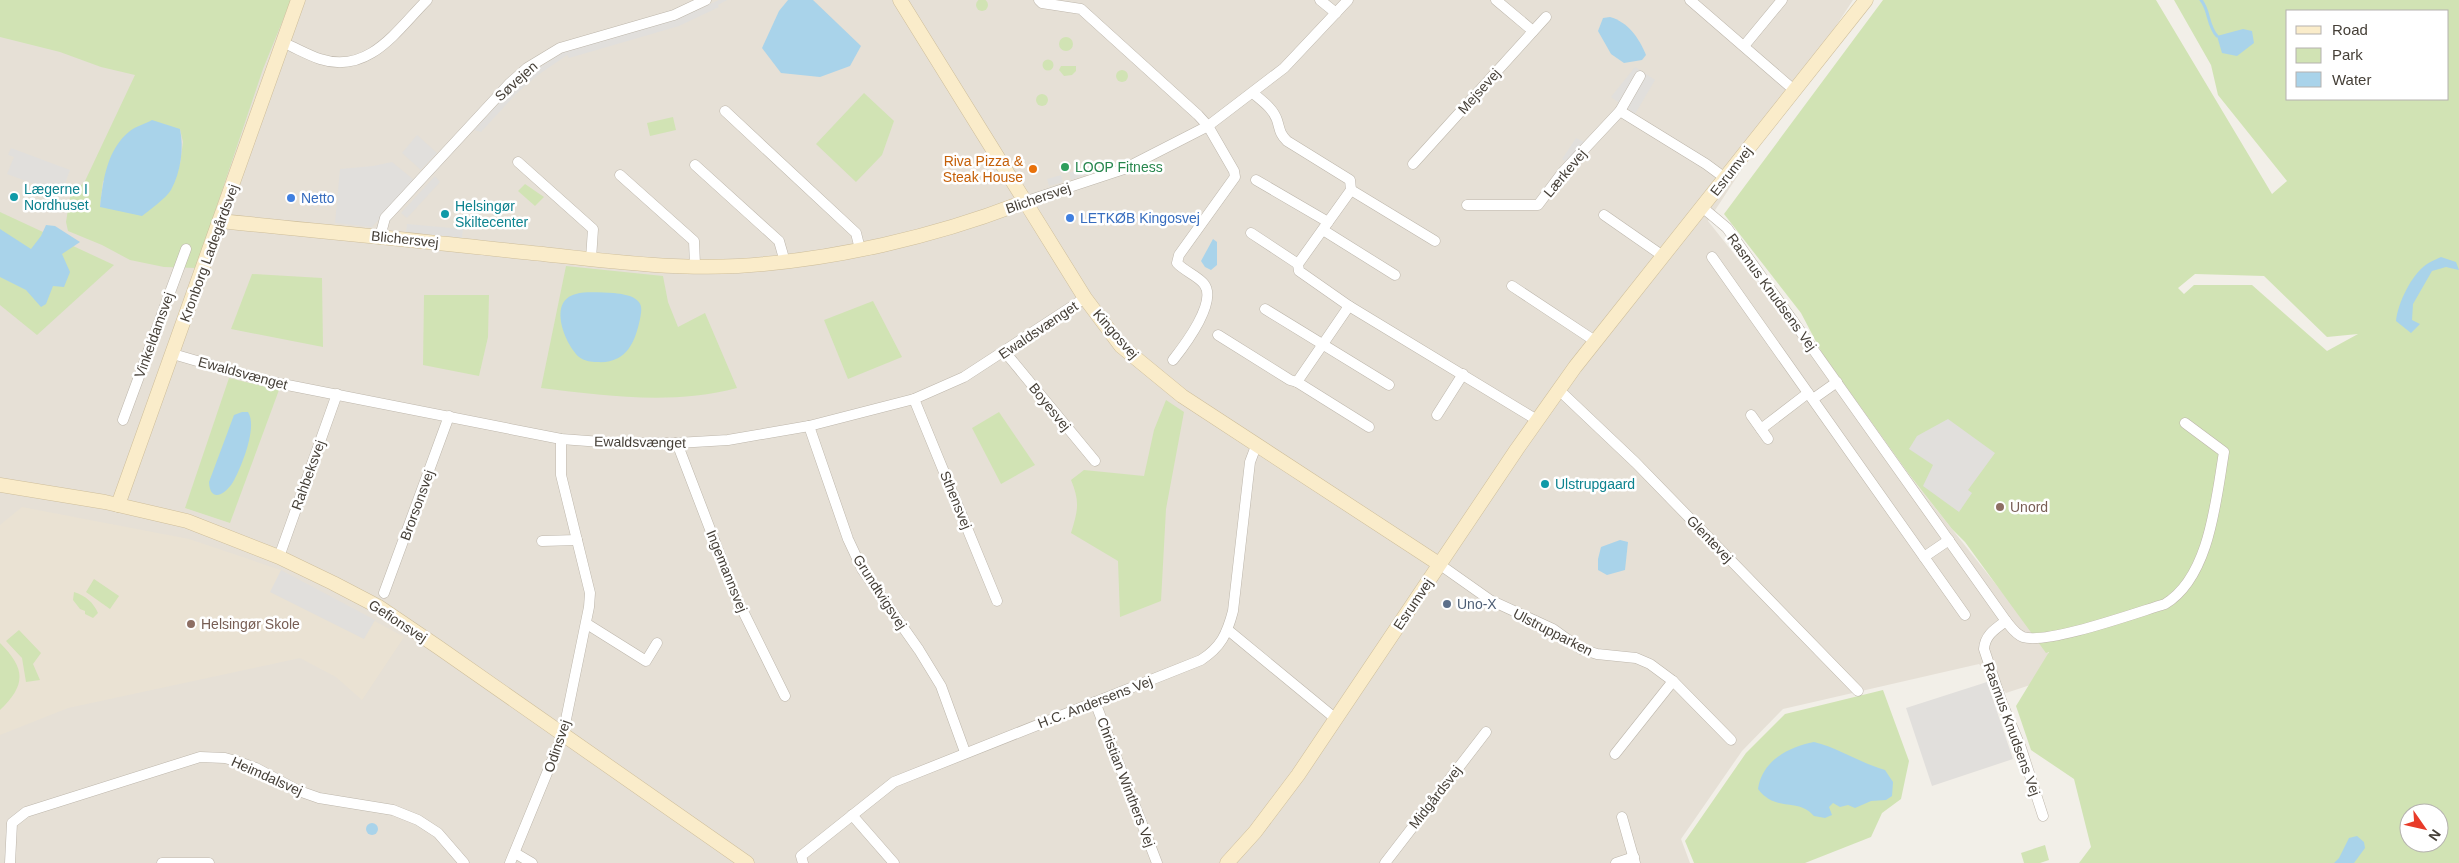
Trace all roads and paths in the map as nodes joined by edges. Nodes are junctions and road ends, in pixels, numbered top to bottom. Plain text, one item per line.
1 (298, 0) edge
2 (427, 0) edge
3 (706, 0) edge
4 (900, 0) edge
5 (1039, 0) edge
6 (1320, 0) edge
7 (1348, 0) edge
8 (1496, 0) edge
9 (1690, 0) edge
10 (1782, 0) edge
11 (1866, 0) edge
12 (1336, 13) junction
13 (1546, 17) dead end
14 (1533, 31) junction
15 (284, 43) junction
16 (1744, 46) junction
17 (1640, 76) dead end
18 (1794, 90) junction
19 (1253, 93) junction
20 (725, 111) dead end
21 (1620, 111) junction
22 (1208, 126) junction
23 (518, 162) dead end
24 (1412, 164) dead end
25 (695, 165) dead end
26 (620, 175) dead end
27 (1725, 178) junction
28 (1256, 180) dead end
29 (1351, 190) junction
30 (1024, 202) junction
31 (1467, 205) dead end
32 (1702, 207) junction
33 (1604, 215) dead end
34 (220, 221) junction
35 (1326, 226) junction
36 (1251, 232) dead end
37 (380, 236) junction
38 (1435, 241) dead end
39 (186, 249) dead end
40 (860, 250) junction
41 (1663, 256) junction
42 (1712, 257) dead end
43 (590, 259) junction
44 (785, 262) junction
45 (1298, 264) junction
46 (695, 265) junction
47 (1395, 275) dead end
48 (1512, 286) dead end
49 (1085, 298) junction
50 (1349, 306) junction
51 (1265, 309) dead end
52 (1218, 336) dead end
53 (1595, 341) junction
54 (1323, 344) junction
55 (1005, 352) junction
56 (172, 354) junction
57 (1173, 360) dead end
58 (1463, 374) junction
59 (1297, 382) junction
60 (1837, 382) junction
61 (1389, 385) dead end
62 (1559, 390) junction
63 (337, 394) junction
64 (1811, 396) junction
65 (914, 399) junction
66 (1437, 415) dead end
67 (1751, 415) dead end
68 (449, 416) junction
69 (123, 420) dead end
70 (1537, 420) junction
71 (2185, 423) dead end
72 (809, 426) junction
73 (1369, 427) dead end
74 (1761, 429) junction
75 (561, 439) junction
76 (1768, 439) dead end
77 (677, 443) junction
78 (1256, 446) junction
79 (1095, 461) dead end
80 (0, 485) edge
81 (118, 505) junction
82 (577, 540) junction
83 (1949, 540) junction
84 (542, 541) dead end
85 (279, 556) junction
86 (1924, 557) junction
87 (1439, 564) junction
88 (384, 593) dead end
89 (997, 600) dead end
90 (1966, 615) dead end
91 (2006, 621) junction
92 (587, 624) junction
93 (1228, 630) junction
94 (657, 643) dead end
95 (1673, 681) junction
96 (1858, 691) dead end
97 (785, 696) dead end
98 (1095, 702) junction
99 (1336, 719) junction
100 (1486, 732) dead end
101 (563, 734) junction
102 (1731, 740) dead end
103 (965, 752) junction
104 (1615, 754) dead end
105 (852, 815) junction
106 (2043, 816) dead end
107 (1622, 817) dead end
108 (515, 853) junction
109 (1634, 860) edge
110 (197, 862) edge
111 (10, 863) edge
112 (162, 863) edge
113 (209, 863) edge
114 (464, 863) edge
115 (510, 863) edge
116 (532, 863) edge
117 (746, 863) edge
118 (803, 863) edge
119 (894, 863) edge
120 (1156, 863) edge
121 (1227, 863) edge
122 (1385, 863) edge
123 (1616, 863) edge

1 - 15 street, Kronborg Ladegårdsvej
2 - 15 street
3 - 37 street, Søvejen
4 - 30 street, Kingosvej
5 - 22 street
6 - 12 street
7 - 12 street, Blichersvej
8 - 14 street
9 - 16 street
10 - 16 street
11 - 18 street, Esrumvej
12 - 19 street, Blichersvej
13 - 14 street, Mejsevej
14 - 24 street, Mejsevej
15 - 34 street, Kronborg Ladegårdsvej
16 - 18 street
17 - 21 street, Lærkevej
18 - 27 street, Esrumvej
19 - 22 street, Blichersvej
19 - 29 street
20 - 40 street
21 - 27 street
21 - 31 street, Lærkevej
22 - 30 street, Blichersvej
22 - 57 street
23 - 43 street
25 - 44 street
26 - 46 street
27 - 32 street, Esrumvej
28 - 35 street
29 - 35 street
29 - 38 street
30 - 40 street, Blichersvej
30 - 49 street, Kingosvej
32 - 41 street, Esrumvej
32 - 60 street, Rasmus Knudsens Vej
33 - 41 street
34 - 37 street, Blichersvej
34 - 56 street, Kronborg Ladegårdsvej
35 - 45 street
35 - 47 street
36 - 45 street
37 - 43 street, Blichersvej
39 - 69 street, Vinkeldamsvej
40 - 44 street, Blichersvej
41 - 53 street, Esrumvej
42 - 64 street, Rasmus Knudsens Vej
43 - 46 street, Blichersvej
44 - 46 street, Blichersvej
45 - 50 street
48 - 53 street
49 - 55 street, Ewaldsvænget
49 - 78 street, Kingosvej
50 - 54 street
50 - 58 street
51 - 54 street
52 - 59 street
53 - 62 street, Esrumvej
54 - 59 street
54 - 61 street
55 - 65 street, Ewaldsvænget
55 - 79 street, Boyesvej
56 - 63 street, Ewaldsvænget
56 - 81 street, Kronborg Ladegårdsvej
58 - 66 street
58 - 70 street
59 - 73 street
60 - 64 street
60 - 83 street, Rasmus Knudsens Vej
62 - 70 street, Esrumvej
62 - 96 street, Glentevej
63 - 68 street, Ewaldsvænget
63 - 85 street, Rahbeksvej
64 - 74 street
64 - 86 street, Rasmus Knudsens Vej
65 - 72 street, Ewaldsvænget
65 - 89 street, Sthensvej
67 - 74 street
68 - 75 street, Ewaldsvænget
68 - 88 street, Brorsonsvej
70 - 87 street, Esrumvej
71 - 91 street, Rasmus Knudsens Vej
72 - 77 street, Ewaldsvænget
72 - 103 street, Grundtvigsvej
74 - 76 street
75 - 77 street, Ewaldsvænget
75 - 82 street, Odinsvej
77 - 97 street, Ingemannsvej
78 - 87 street, Kingosvej
78 - 93 street, H.C. Andersens Vej
80 - 81 street, Gefionsvej
81 - 85 street, Gefionsvej
82 - 84 street
82 - 92 street, Odinsvej
83 - 86 street
83 - 91 street, Rasmus Knudsens Vej
85 - 101 street, Gefionsvej
86 - 90 street, Rasmus Knudsens Vej
87 - 95 street, Ulstrupparken
87 - 99 street, Esrumvej
91 - 106 street, Rasmus Knudsens Vej
92 - 94 street
92 - 101 street, Odinsvej
93 - 98 street, H.C. Andersens Vej
93 - 99 street
95 - 102 street, Ulstrupparken
95 - 104 street
98 - 103 street, H.C. Andersens Vej
98 - 120 street, Christian Winthers Vej
99 - 121 street, Esrumvej
100 - 122 street, Midgårdsvej
101 - 108 street, Odinsvej
101 - 117 street, Gefionsvej
103 - 105 street, H.C. Andersens Vej
105 - 118 street, H.C. Andersens Vej
105 - 119 street
107 - 109 street
108 - 115 street, Odinsvej
108 - 116 street
109 - 123 street
110 - 112 street
110 - 113 street
111 - 114 street, Heimdalsvej

